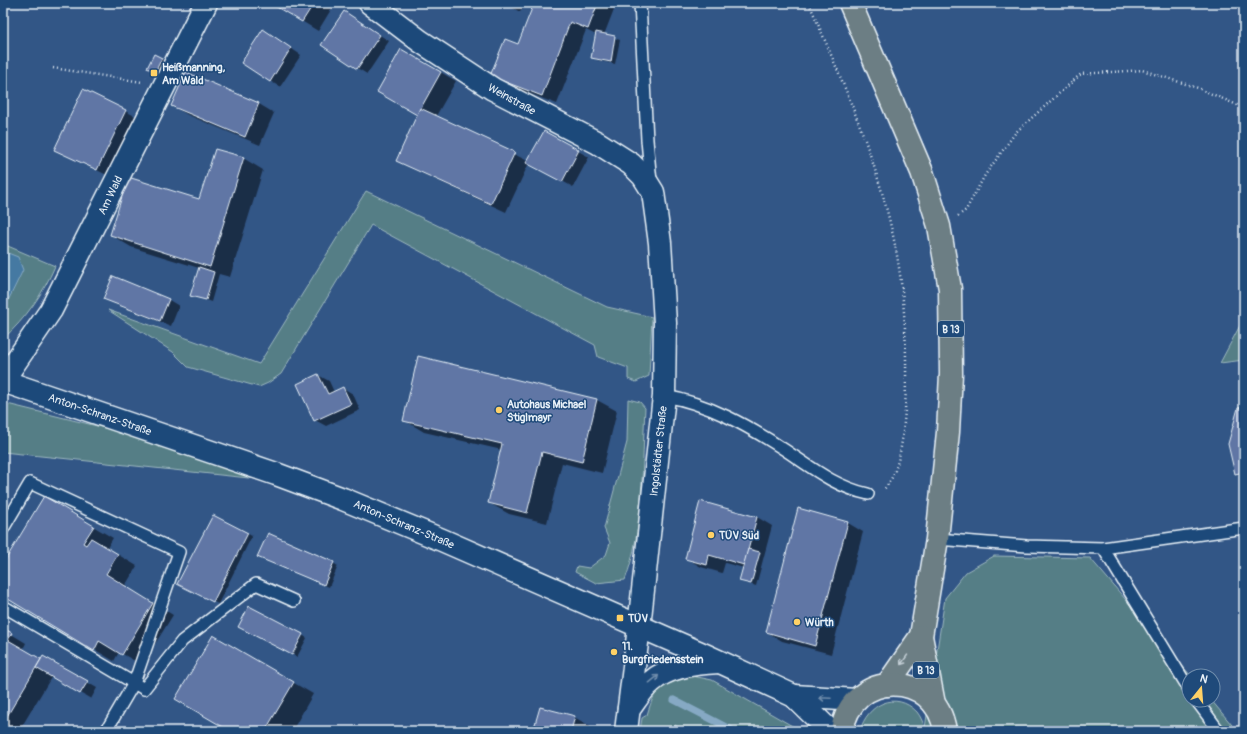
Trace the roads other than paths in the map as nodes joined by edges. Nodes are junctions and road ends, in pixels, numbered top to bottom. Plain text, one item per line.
1 (206, 3) edge
2 (370, 3) edge
3 (640, 3) edge
4 (850, 3) edge
5 (653, 192) junction
6 (3, 380) edge
7 (664, 396) junction
8 (868, 494) road end
9 (1244, 528) edge
10 (3, 529) edge
11 (937, 539) junction
12 (1103, 548) junction
13 (294, 601) dead end
14 (3, 606) edge
15 (639, 626) junction
16 (921, 636) junction
17 (720, 662) junction
18 (1181, 676) edge
19 (134, 683) junction
20 (887, 685) junction
21 (794, 696) junction
22 (856, 700) junction
23 (934, 704) junction
24 (1202, 708) edge
25 (629, 709) junction
26 (106, 731) edge
27 (626, 731) edge
28 (830, 731) edge
29 (842, 731) edge
30 (944, 731) edge
31 (1219, 731) edge

1 - 6 street, Am Wald
2 - 5 street, Weinstraße
3 - 5 lane
4 - 11 main road, B 13
5 - 7 street, Ingolstädter Straße
6 - 15 street, Anton-Schranz-Straße
7 - 8 lane
7 - 15 street, Ingolstädter Straße
9 - 12 lane
10 - 19 lane
11 - 12 lane
11 - 16 main road, B 13
12 - 18 lane
13 - 19 lane
14 - 19 lane
15 - 17 street, Anton-Schranz-Straße
15 - 25 street, Ingolstädter Straße
16 -> 20 main road, B 13
16 - 23 main road, B 13
17 - 21 street, Anton-Schranz-Straße
25 -> 17 street
19 - 26 lane
20 - 22 main road, B 13
20 - 23 main road, B 13
22 -> 21 street, Anton-Schranz-Straße
21 - 28 street, Anton-Schranz-Straße
22 - 29 main road, B 13
23 - 30 main road, B 13
24 - 31 lane
25 - 27 street, Ingolstädter Straße

